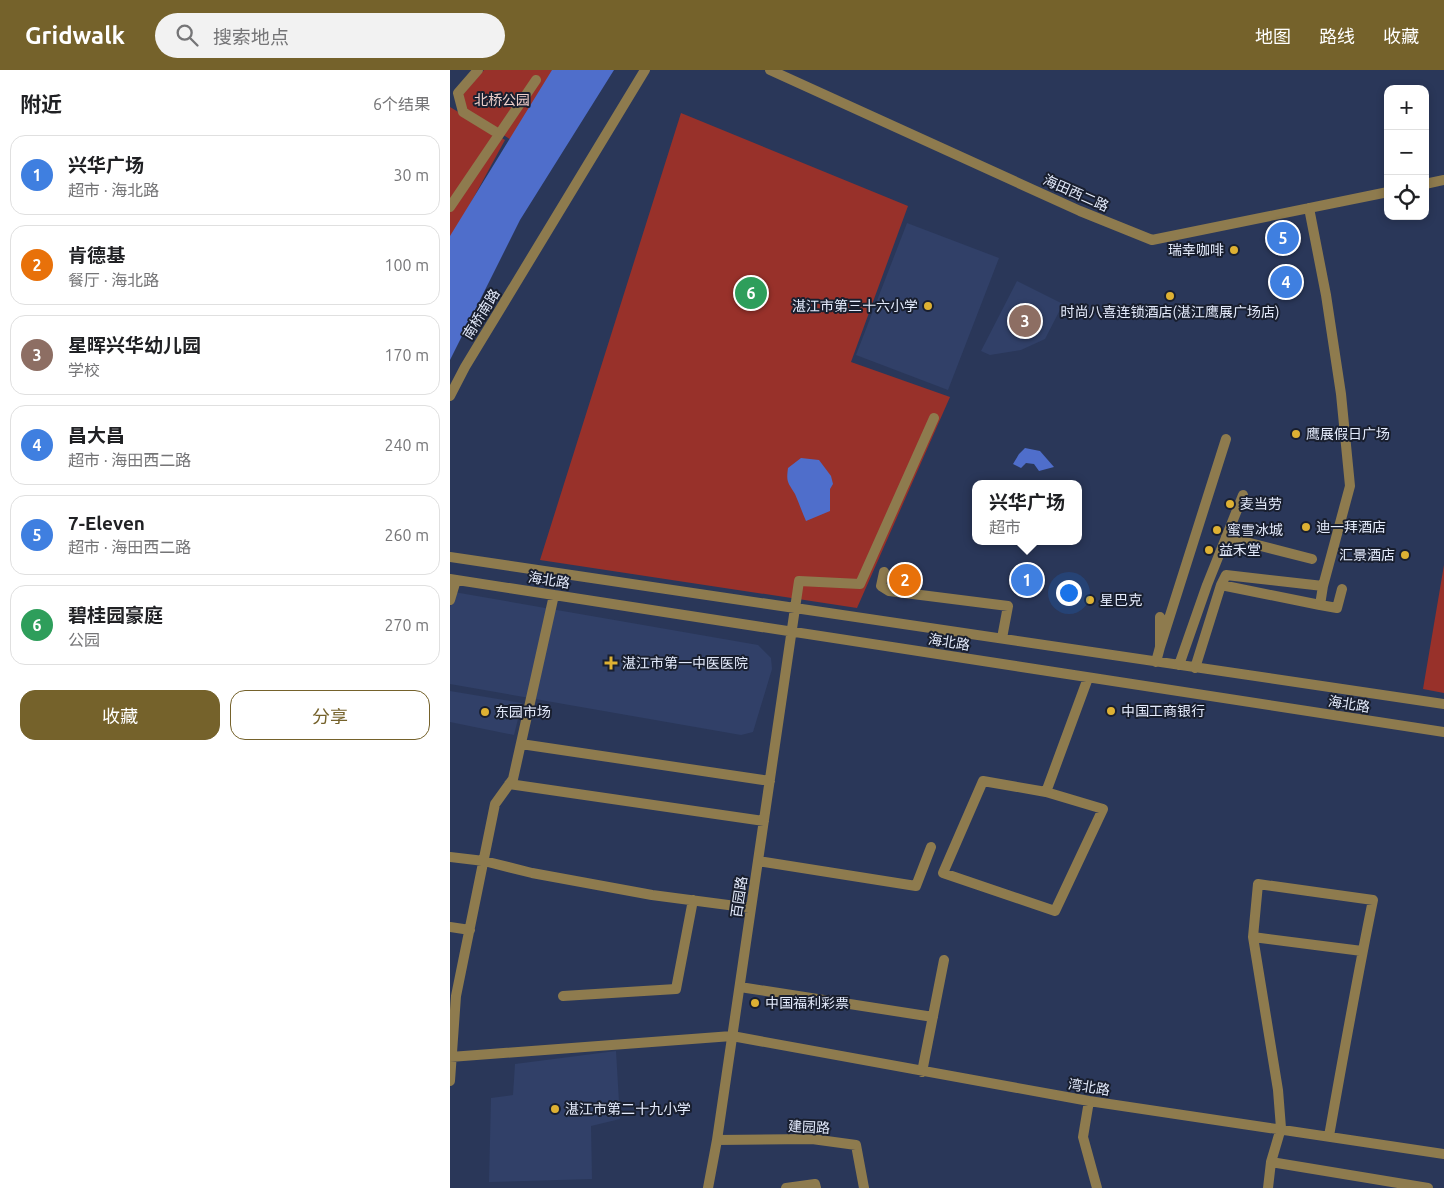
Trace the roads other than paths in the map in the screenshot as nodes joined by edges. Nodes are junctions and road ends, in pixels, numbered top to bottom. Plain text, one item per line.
1 (478, 70) edge
2 (645, 70) edge
3 (770, 70) edge
4 (536, 80) dead end
5 (499, 134) junction
6 (1444, 180) edge
7 (1429, 183) edge
8 (1384, 193) edge
9 (450, 207) edge
10 (1309, 208) junction
11 (450, 396) edge
12 (934, 418) dead end
13 (1226, 439) dead end
14 (1243, 494) dead end
15 (1226, 537) junction
16 (450, 557) edge
17 (1312, 559) dead end
18 (884, 572) dead end
19 (453, 579) edge
20 (1221, 586) junction
21 (1323, 586) junction
22 (1342, 589) dead end
23 (554, 594) junction
24 (450, 600) edge
25 (1320, 604) junction
26 (795, 609) junction
27 (1160, 617) dead end
28 (792, 633) junction
29 (1002, 638) junction
30 (1160, 647) junction
31 (1156, 662) junction
32 (1179, 665) junction
33 (1195, 668) junction
34 (1088, 678) junction
35 (1444, 704) edge
36 (1444, 732) edge
37 (521, 744) junction
38 (770, 781) junction
39 (509, 784) junction
40 (1046, 792) junction
41 (764, 821) junction
42 (931, 847) dead end
43 (450, 856) edge
44 (484, 861) junction
45 (758, 861) junction
46 (693, 900) junction
47 (751, 908) junction
48 (450, 927) edge
49 (470, 930) junction
50 (1254, 937) junction
51 (1362, 952) junction
52 (944, 960) dead end
53 (740, 987) junction
54 (563, 996) dead end
55 (933, 1017) junction
56 (732, 1036) junction
57 (451, 1057) edge
58 (922, 1072) junction
59 (450, 1082) edge
60 (1089, 1101) junction
61 (1281, 1128) junction
62 (1329, 1136) junction
63 (717, 1140) junction
64 (1444, 1154) edge
65 (1272, 1162) junction
66 (1373, 1183) edge
67 (708, 1188) edge
68 (786, 1188) edge
69 (816, 1188) edge
70 (864, 1188) edge
71 (1097, 1188) edge
72 (1268, 1188) edge
73 (1428, 1188) edge

1 - 5 street
2 - 11 street, 南桥南路
3 - 10 street, 海田西二路
4 - 5 street
5 - 9 street
6 - 7 street
8 - 10 street, 海田西二路
10 - 21 street
12 - 26 street, 百园路
13 - 30 street
14 - 15 street
15 - 17 street
15 - 32 street
16 - 26 street, 海北路
18 - 29 street
19 - 23 street, 海北路
19 - 24 street
20 - 21 street
20 - 25 street
20 - 33 street
21 - 25 street
22 - 25 street
23 - 28 street, 海北路
23 - 37 street
26 - 28 street, 百园路
26 - 29 street, 海北路
27 - 30 street
28 - 34 street, 海北路
28 - 38 street, 百园路
29 - 31 street, 海北路
30 - 31 street
31 - 32 street, 海北路
32 - 33 street, 海北路
33 - 35 street, 海北路
34 - 36 street, 海北路
34 - 40 street
37 - 38 street
37 - 39 street
38 - 41 street, 百园路
39 - 41 street
39 - 44 street
40 - 40 street
41 - 45 street, 百园路
42 - 45 street
43 - 44 street
44 - 46 street
44 - 49 street
45 - 47 street, 百园路
46 - 47 street
46 - 54 street
47 - 53 street, 百园路
48 - 49 street
49 - 57 street
50 - 51 street
50 - 51 street
50 - 61 street
51 - 62 street
52 - 55 street
53 - 55 street
53 - 56 street, 百园路
55 - 58 street
56 - 57 street, 湾北路
56 - 58 street, 湾北路
56 - 63 street, 百园路
57 - 59 street
58 - 60 street, 湾北路
60 - 61 street, 湾北路
60 - 71 street
61 - 62 street, 湾北路
61 - 65 street
62 - 64 street, 湾北路
63 - 67 street, 百园路
63 - 70 street, 建园路
65 - 66 street
65 - 72 street
66 - 73 street
68 - 69 street

